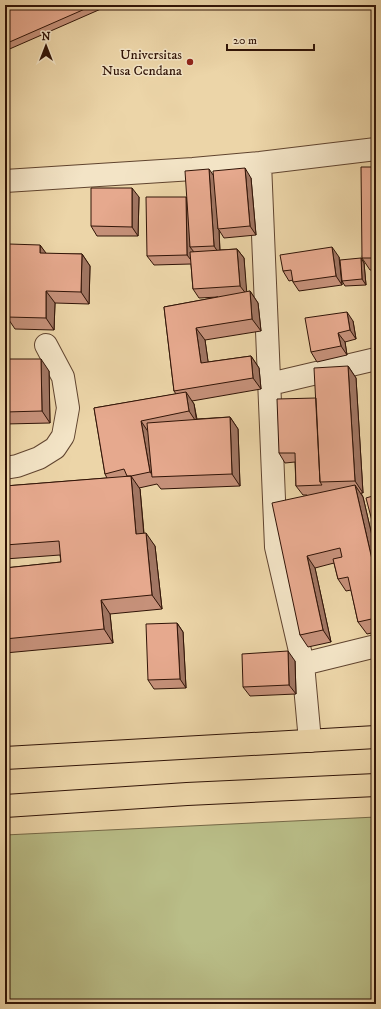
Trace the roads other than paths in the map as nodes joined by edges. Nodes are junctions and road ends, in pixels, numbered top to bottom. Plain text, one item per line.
1 (376, 149) edge
2 (260, 163) junction
3 (5, 181) edge
4 (46, 345) dead end
5 (376, 359) edge
6 (270, 384) junction
7 (5, 468) edge
8 (376, 646) edge
9 (303, 664) junction
10 (376, 737) edge
11 (310, 741) junction
12 (5, 758) edge
13 (376, 785) edge
14 (5, 806) edge

1 - 2 street
2 - 3 street
2 - 6 street
4 - 7 street
5 - 6 street
6 - 9 street
8 - 9 street
9 - 11 street
10 - 11 highway
11 - 12 highway
13 - 14 highway

